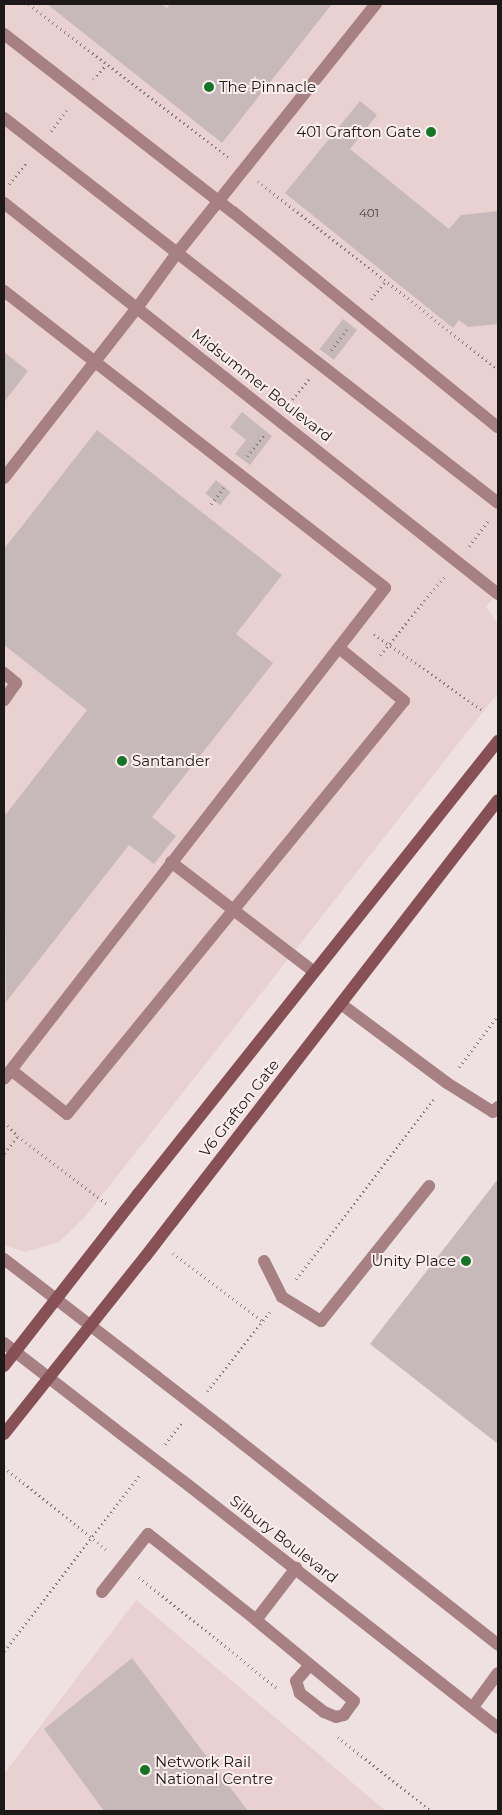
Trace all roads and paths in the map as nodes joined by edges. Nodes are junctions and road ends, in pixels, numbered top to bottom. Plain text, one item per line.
1 (29, 4) edge
2 (376, 4) edge
3 (4, 34) edge
4 (106, 65) junction
5 (80, 93) junction
6 (4, 118) edge
7 (40, 146) junction
8 (245, 170) junction
9 (4, 190) edge
10 (220, 202) junction
11 (4, 203) edge
12 (177, 253) junction
13 (384, 282) junction
14 (4, 291) edge
15 (137, 308) junction
16 (359, 313) junction
17 (93, 362) junction
18 (320, 364) junction
19 (498, 369) edge
20 (277, 418) junction
21 (498, 427) edge
22 (235, 472) junction
23 (4, 478) edge
24 (498, 503) edge
25 (211, 504) dead end
26 (488, 521) dead end
27 (469, 546) dead end
28 (446, 574) dead end
29 (498, 594) edge
30 (358, 622) junction
31 (387, 645) junction
32 (339, 648) junction
33 (368, 672) junction
34 (4, 673) edge
35 (4, 700) edge
36 (484, 711) dead end
37 (498, 741) edge
38 (498, 800) edge
39 (171, 862) junction
40 (232, 909) junction
41 (313, 971) junction
42 (341, 1004) junction
43 (498, 1016) edge
44 (7, 1074) edge
45 (447, 1083) junction
46 (498, 1107) edge
47 (4, 1122) edge
48 (18, 1136) dead end
49 (429, 1186) dead end
50 (4, 1259) edge
51 (264, 1261) dead end
52 (282, 1297) junction
53 (56, 1298) junction
54 (90, 1324) junction
55 (4, 1343) edge
56 (14, 1352) junction
57 (4, 1366) edge
58 (47, 1378) junction
59 (202, 1398) dead end
60 (190, 1413) dead end
61 (4, 1434) edge
62 (159, 1452) dead end
63 (4, 1467) edge
64 (147, 1467) dead end
65 (92, 1537) junction
66 (126, 1566) junction
67 (296, 1568) junction
68 (102, 1592) dead end
69 (256, 1620) junction
70 (498, 1645) edge
71 (4, 1651) edge
72 (310, 1665) junction
73 (498, 1673) edge
74 (278, 1689) dead end
75 (473, 1707) junction
76 (498, 1728) edge
77 (332, 1732) dead end
78 (431, 1811) edge

1 - 4 path
2 - 8 street
3 - 5 street
4 - 5 path
4 - 8 path
5 - 7 path
5 - 10 street
6 - 7 street
7 - 9 path
7 - 12 street
8 - 10 street
8 - 13 path
10 - 12 street
10 - 16 street
11 - 15 street, Midsummer Boulevard
12 - 15 street
12 - 18 street
13 - 16 path
13 - 19 path
14 - 17 street
15 - 17 street
15 - 20 street, Midsummer Boulevard
16 - 18 path
16 - 21 street
17 - 22 street
17 - 23 street
18 - 20 path
18 - 24 street
20 - 22 path
20 - 29 street, Midsummer Boulevard
22 - 25 path
22 - 30 street
26 - 27 path
28 - 31 path
30 - 31 path
30 - 32 street
31 - 33 path
31 - 36 path
32 - 33 street
32 - 39 street
33 - 40 street
34 - 35 street
37 - 41 street, V6 Grafton Gate
38 - 42 street, V6 Grafton Gate
39 - 40 street
39 - 44 street
40 - 41 street
40 - 44 street
41 - 53 street, V6 Grafton Gate, bridge
42 - 45 street
42 - 54 street, V6 Grafton Gate, bridge
43 - 45 path
45 - 46 street
45 - 52 path
47 - 48 path
49 - 52 street
50 - 53 street
51 - 52 street
52 - 59 path
53 - 54 street
53 - 56 street, V6 Grafton Gate
54 - 58 street, V6 Grafton Gate
54 - 70 street, bridge
55 - 56 street
56 - 57 street, V6 Grafton Gate
56 - 58 street, Silbury Boulevard
58 - 61 street, V6 Grafton Gate
58 - 67 street, Silbury Boulevard, bridge
60 - 62 path
63 - 65 path
64 - 65 path
65 - 66 path
65 - 71 path
66 - 68 street
66 - 69 street
66 - 74 path
67 - 69 street
67 - 75 street, Silbury Boulevard
69 - 72 street
72 - 72 street
73 - 75 street
75 - 76 street, Silbury Boulevard
77 - 78 path

